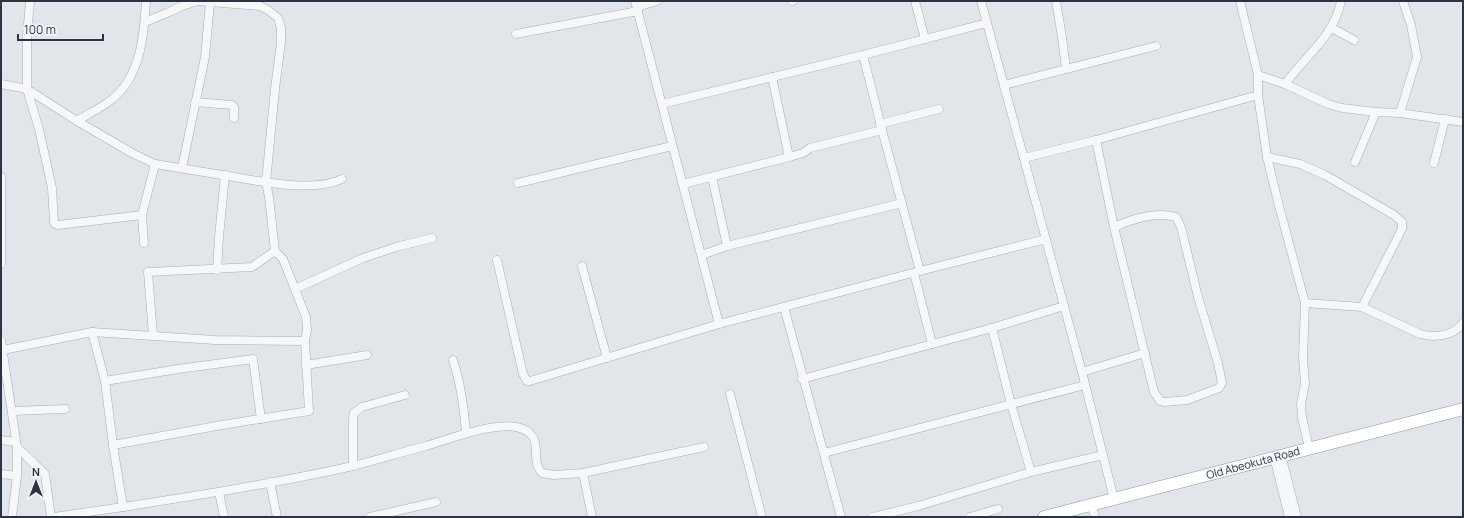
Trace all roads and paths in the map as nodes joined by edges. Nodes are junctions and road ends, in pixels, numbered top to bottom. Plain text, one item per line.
1 (30, 1) edge
2 (146, 1) edge
3 (657, 1) edge
4 (915, 1) edge
5 (981, 1) edge
6 (1056, 1) edge
7 (1242, 1) edge
8 (1341, 1) edge
9 (1403, 1) edge
10 (210, 2) edge
11 (637, 6) edge
12 (145, 22) junction
13 (987, 23) junction
14 (1332, 28) junction
15 (516, 34) dead end
16 (925, 39) junction
17 (1354, 40) dead end
18 (1156, 46) dead end
19 (863, 55) junction
20 (1066, 69) junction
21 (1258, 75) junction
22 (772, 77) junction
23 (1, 84) edge
24 (1285, 84) junction
25 (1004, 85) junction
26 (27, 89) junction
27 (1258, 94) junction
28 (195, 102) junction
29 (662, 104) junction
30 (939, 109) dead end
31 (1376, 112) junction
32 (1400, 113) junction
33 (234, 118) dead end
34 (1445, 119) junction
35 (78, 122) junction
36 (1463, 122) edge
37 (881, 127) junction
38 (1096, 140) junction
39 (672, 146) junction
40 (789, 157) junction
41 (1267, 157) junction
42 (1024, 158) junction
43 (1355, 162) dead end
44 (1434, 163) dead end
45 (155, 164) junction
46 (182, 168) junction
47 (225, 175) junction
48 (1, 178) edge
49 (712, 178) junction
50 (342, 179) dead end
51 (266, 182) junction
52 (518, 183) dead end
53 (682, 184) junction
54 (902, 203) junction
55 (142, 215) junction
56 (1114, 227) junction
57 (432, 238) dead end
58 (1046, 239) junction
59 (144, 243) dead end
60 (727, 246) junction
61 (275, 251) junction
62 (702, 255) junction
63 (497, 260) dead end
64 (1, 264) edge
65 (582, 266) dead end
66 (217, 270) junction
67 (917, 272) junction
68 (295, 289) junction
69 (1305, 303) junction
70 (1064, 306) junction
71 (784, 307) junction
72 (1362, 307) junction
73 (1463, 323) edge
74 (719, 324) junction
75 (992, 328) junction
76 (92, 332) junction
77 (153, 335) junction
78 (1, 340) edge
79 (305, 341) junction
80 (932, 344) junction
81 (3, 350) junction
82 (1145, 353) junction
83 (367, 355) dead end
84 (607, 358) junction
85 (453, 360) dead end
86 (306, 365) junction
87 (1082, 372) junction
88 (4, 378) edge
89 (802, 379) junction
90 (105, 380) junction
91 (1085, 385) junction
92 (730, 394) dead end
93 (404, 395) dead end
94 (1011, 404) junction
95 (65, 409) dead end
96 (1463, 410) edge
97 (13, 411) junction
98 (262, 419) junction
99 (466, 434) junction
100 (1, 440) edge
101 (16, 444) junction
102 (113, 445) junction
103 (704, 447) dead end
104 (1309, 448) junction
105 (824, 453) junction
106 (1103, 455) junction
107 (1278, 456) junction
108 (353, 466) junction
109 (1031, 472) junction
110 (583, 473) junction
111 (1, 474) edge
112 (17, 476) junction
113 (270, 482) junction
114 (219, 492) junction
115 (1114, 499) junction
116 (436, 502) dead end
117 (1092, 504) junction
118 (123, 507) junction
119 (998, 509) dead end
120 (12, 517) edge
121 (53, 517) edge
122 (224, 517) edge
123 (277, 517) edge
124 (370, 517) edge
125 (592, 517) edge
126 (762, 517) edge
127 (841, 517) edge
128 (872, 517) edge
129 (971, 517) edge
130 (1044, 517) edge
131 (1095, 517) edge
132 (1289, 517) edge
133 (1297, 517) edge

1 - 26 street
2 - 12 street
3 - 11 street
4 - 16 street
5 - 13 street
6 - 20 street
7 - 21 street
8 - 14 street
9 - 32 street
10 - 12 street
10 - 28 street
10 - 51 street
11 - 15 street
11 - 29 street
12 - 35 street
13 - 16 street
13 - 25 street
14 - 17 street
14 - 24 street
16 - 19 street
18 - 20 street
19 - 22 street
19 - 37 street
20 - 25 street
21 - 24 street
21 - 27 street
22 - 29 street
22 - 40 street
23 - 26 street
24 - 31 street
25 - 42 street
26 - 35 street
26 - 55 street
27 - 38 street
27 - 41 street
28 - 33 street
28 - 46 street
29 - 39 street
30 - 37 street
31 - 32 street
31 - 43 street
32 - 34 street
34 - 36 street
34 - 44 street
35 - 45 street
37 - 40 street
37 - 54 street
38 - 42 street
38 - 56 street
39 - 52 street
39 - 53 street
40 - 49 street
41 - 69 street
41 - 72 street
42 - 58 street
45 - 46 street
45 - 55 street
46 - 47 street
47 - 51 street
47 - 66 street
48 - 64 street
49 - 53 street
49 - 60 street
50 - 51 street
51 - 61 street
53 - 62 street
54 - 60 street
54 - 67 street
55 - 59 street
56 - 82 street
56 - 82 street
57 - 68 street
58 - 67 street
58 - 70 street
60 - 62 street
61 - 66 street
61 - 68 street
62 - 74 street
63 - 84 street
65 - 84 street
66 - 77 street
67 - 71 street
67 - 80 street
68 - 79 street
69 - 72 street
69 - 104 street
70 - 75 street
70 - 87 street
71 - 74 street
71 - 89 street
72 - 73 street
74 - 84 street
75 - 80 street
75 - 94 street
76 - 77 street
76 - 81 street
76 - 90 street
77 - 79 street
78 - 81 street
79 - 86 street
80 - 89 street
81 - 88 street
82 - 87 street
83 - 86 street
85 - 99 street
86 - 98 street
87 - 91 street
88 - 97 street
89 - 105 street
90 - 98 street
90 - 102 street
91 - 94 street
91 - 106 street
92 - 126 street
93 - 108 street
94 - 105 street
94 - 109 street
95 - 97 street
96 - 104 highway, Old Abeokuta Road
97 - 101 street
98 - 102 street
99 - 108 street
99 - 110 street
100 - 101 street
101 - 112 street
101 - 121 street
102 - 118 street
103 - 110 street
104 - 107 highway, Old Abeokuta Road
105 - 127 street
106 - 109 street
106 - 115 street
107 - 115 highway, Old Abeokuta Road
107 - 132 street
107 - 133 street
108 - 113 street
109 - 128 street
110 - 125 street
111 - 112 street
112 - 120 street
113 - 114 street
113 - 123 street
114 - 118 street
114 - 122 street
115 - 117 highway, Old Abeokuta Road
116 - 124 street
117 - 130 highway, Old Abeokuta Road
117 - 131 street
118 - 121 street
119 - 129 street

